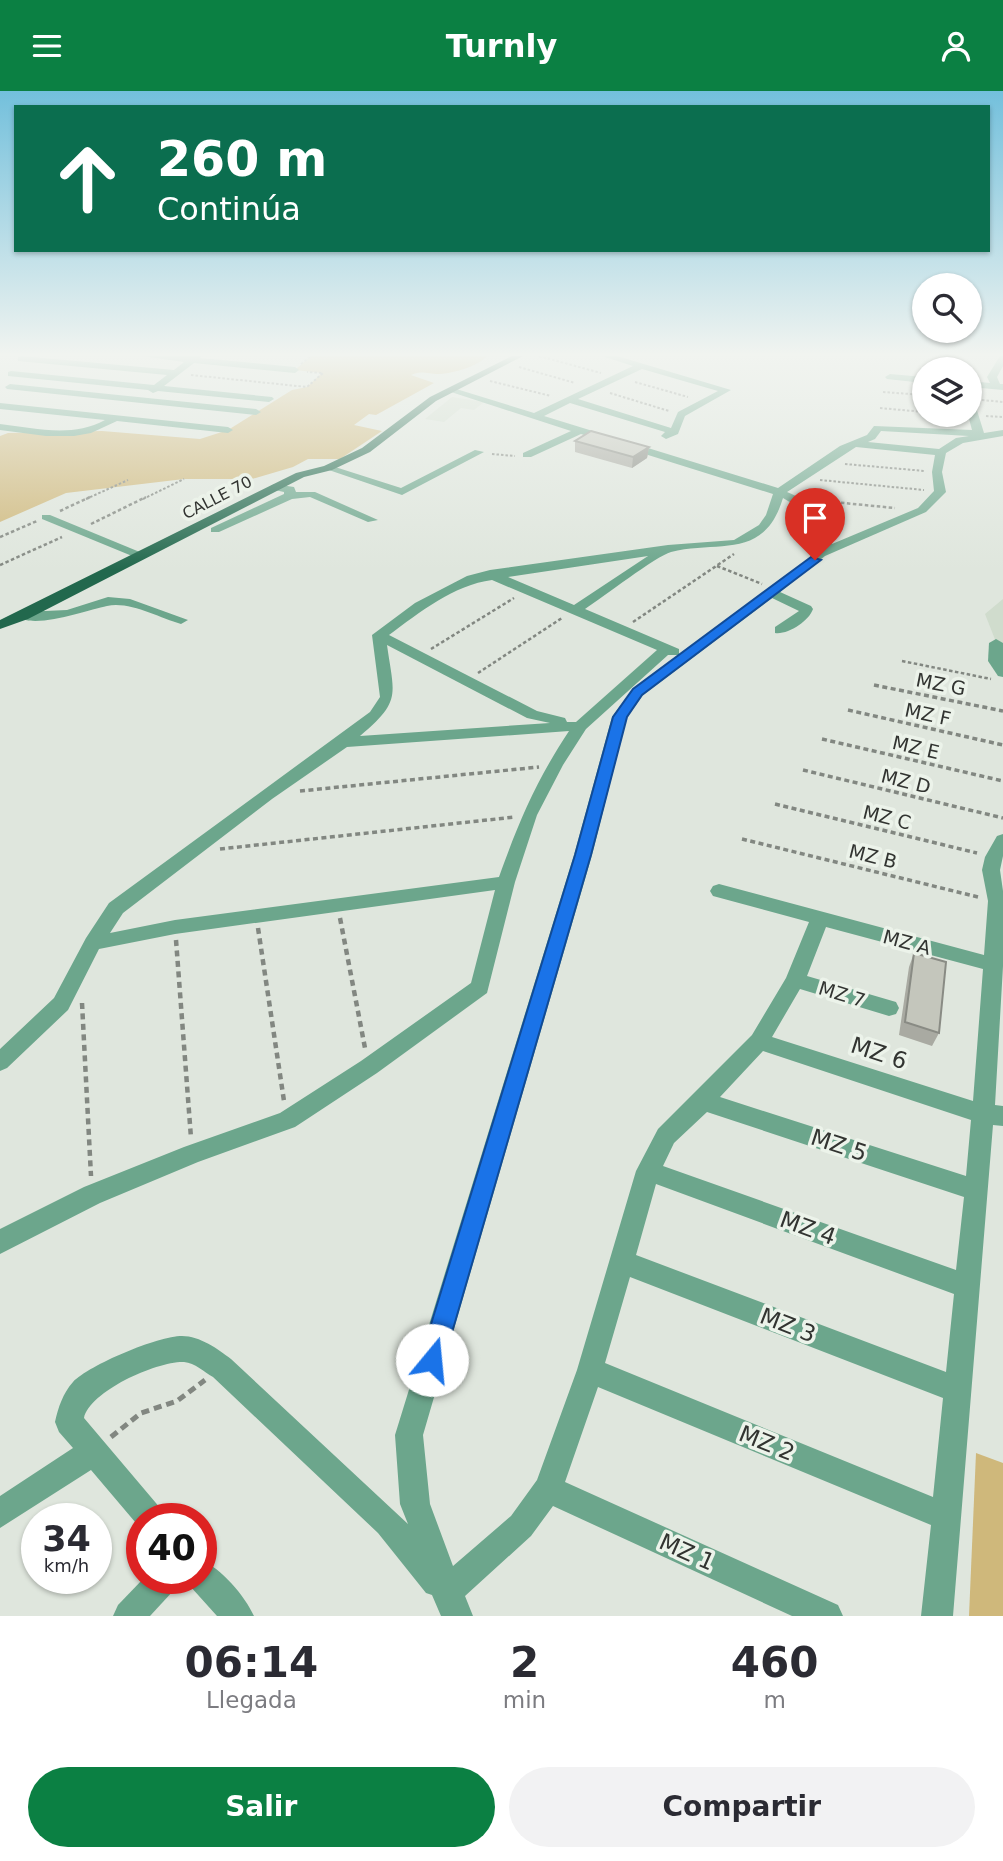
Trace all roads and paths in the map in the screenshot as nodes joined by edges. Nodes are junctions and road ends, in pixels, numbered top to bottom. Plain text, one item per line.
1 (2, 427) edge
2 (100, 427) edge
3 (202, 427) edge
4 (396, 427) edge
5 (572, 427) edge
6 (658, 427) edge
7 (676, 427) edge
8 (885, 427) edge
9 (888, 427) edge
10 (976, 427) edge
11 (228, 430) dead end
12 (581, 430) junction
13 (674, 432) junction
14 (1003, 433) edge
15 (979, 434) junction
16 (857, 444) junction
17 (644, 450) junction
18 (941, 451) junction
19 (479, 452) joint
20 (527, 455) joint
21 (826, 462) junction
22 (328, 468) junction
23 (937, 472) junction
24 (802, 478) junction
25 (128, 480) dead end
26 (274, 488) junction
27 (779, 492) junction
28 (940, 492) junction
29 (290, 496) junction
30 (792, 499) junction
31 (922, 510) junction
32 (46, 517) junction
33 (372, 520) dead end
34 (830, 528) junction
35 (215, 530) dead end
36 (0, 537) edge
37 (857, 538) junction
38 (668, 549) junction
39 (821, 554) junction
40 (141, 555) junction
41 (490, 574) junction
42 (528, 590) junction
43 (775, 591) junction
44 (575, 610) junction
45 (23, 616) junction
46 (181, 620) dead end
47 (0, 624) edge
48 (622, 630) junction
49 (780, 630) dead end
50 (379, 635) junction
51 (996, 643) dead end
52 (666, 649) junction
53 (419, 656) junction
54 (684, 656) junction
55 (902, 661) dead end
56 (1003, 673) edge
57 (467, 680) junction
58 (1003, 681) edge
59 (874, 685) dead end
60 (848, 710) dead end
61 (1003, 711) edge
62 (580, 726) junction
63 (822, 739) dead end
64 (343, 742) junction
65 (1003, 745) edge
66 (555, 765) junction
67 (803, 770) dead end
68 (1003, 781) edge
69 (266, 795) junction
70 (775, 804) dead end
71 (529, 815) junction
72 (1003, 818) edge
73 (742, 839) dead end
74 (1003, 841) edge
75 (190, 852) junction
76 (992, 857) junction
77 (506, 882) junction
78 (719, 891) dead end
79 (997, 901) junction
80 (338, 905) junction
81 (256, 917) junction
82 (820, 918) junction
83 (176, 927) junction
84 (93, 943) junction
85 (993, 965) junction
86 (795, 979) junction
87 (61, 1004) junction
88 (889, 1008) dead end
89 (759, 1041) junction
90 (0, 1062) edge
91 (369, 1067) junction
92 (703, 1101) junction
93 (993, 1115) edge
94 (287, 1120) junction
95 (192, 1154) junction
96 (648, 1171) junction
97 (976, 1190) junction
98 (92, 1195) junction
99 (0, 1242) edge
100 (620, 1261) junction
101 (967, 1286) junction
102 (222, 1368) junction
103 (590, 1370) junction
104 (957, 1390) junction
105 (93, 1452) junction
106 (548, 1489) junction
107 (137, 1503) edge
108 (0, 1513) edge
109 (944, 1516) junction
110 (217, 1593) edge
111 (149, 1594) edge
112 (452, 1604) edge
113 (129, 1616) edge
114 (238, 1616) edge
115 (827, 1616) edge
116 (937, 1616) edge

1 - 2 street
3 - 11 street
4 - 22 main road, CALLE 70
5 - 12 street
6 - 13 street
7 - 13 street
8 - 16 street
9 - 15 street
10 - 15 street
12 - 17 street
12 - 20 street
13 - 17 street
14 - 15 street
15 - 18 street
16 - 18 street
16 - 21 street
17 - 27 street
18 - 23 street
19 - 20 path
19 - 22 street
21 - 23 path
21 - 24 street
22 - 26 main road, CALLE 70
23 - 28 street
24 - 27 street
24 - 28 path
25 - 32 path
26 - 29 street
26 - 40 main road, CALLE 70
27 - 30 street
27 - 38 street
28 - 31 street
29 - 33 street
29 - 35 street
30 - 31 path
30 - 34 street
31 - 37 street
32 - 36 path
32 - 40 street
34 - 37 street
34 - 39 street
37 - 39 street
38 - 41 street
38 - 44 street
39 - 43 street
40 - 45 main road, CALLE 70
41 - 42 street
41 - 50 street
42 - 44 street
42 - 53 path
43 - 48 path
43 - 49 street
43 - 54 street
44 - 48 street
44 - 57 path
45 - 46 street
45 - 47 main road, CALLE 70
48 - 52 street
50 - 53 street
50 - 64 street
51 - 56 street
52 - 54 street
52 - 62 street
53 - 57 street
54 - 112 street
55 - 58 path
57 - 62 street
59 - 61 path, MZ G
60 - 65 path, MZ F
62 - 64 street
62 - 66 street
63 - 68 path, MZ E
64 - 69 street
66 - 69 path
66 - 71 street
67 - 72 path, MZ D
69 - 75 street
70 - 76 path, MZ C
71 - 75 path
71 - 77 street
73 - 79 path, MZ B
74 - 76 street
75 - 84 street
76 - 79 street
77 - 80 street
77 - 91 street
78 - 82 street, MZ A
79 - 85 street
80 - 81 street
80 - 91 path
81 - 83 street
81 - 94 path
82 - 85 street, MZ A
82 - 86 street
83 - 84 street
83 - 95 path
84 - 87 street
85 - 93 street
86 - 88 street, MZ 7
86 - 89 street
87 - 90 street
87 - 98 path
89 - 92 street
89 - 93 street, MZ 6
91 - 94 street
92 - 96 street
92 - 97 street, MZ 5
93 - 97 street
94 - 95 street
95 - 98 street
96 - 100 street
96 - 101 street, MZ 4
97 - 101 street
98 - 99 street
100 - 103 street
100 - 104 street, MZ 3
101 - 104 street
102 - 105 path
102 - 105 street
102 - 112 street
103 - 106 street
103 - 109 street, MZ 2
104 - 109 street
105 - 107 street
105 - 108 street
106 - 112 street
106 - 115 street, MZ 1
109 - 116 street
110 - 114 street
111 - 113 street

